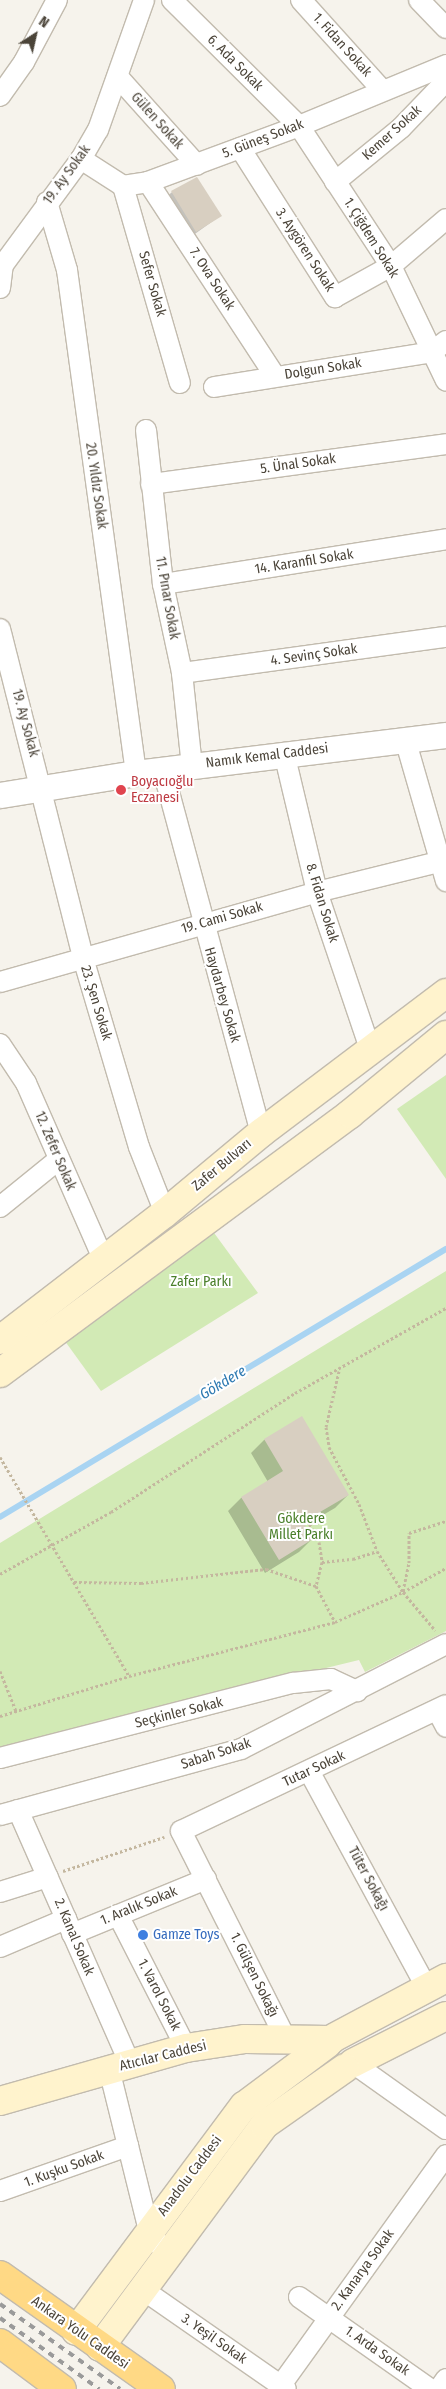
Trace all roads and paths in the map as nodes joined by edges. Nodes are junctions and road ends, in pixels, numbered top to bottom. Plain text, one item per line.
1 (58, 0) edge
2 (144, 0) edge
3 (172, 0) edge
4 (301, 0) edge
5 (419, 0) edge
6 (446, 28) edge
7 (446, 64) edge
8 (118, 77) junction
9 (446, 81) edge
10 (382, 90) junction
11 (0, 96) edge
12 (299, 126) junction
13 (240, 148) junction
14 (82, 159) junction
15 (197, 164) junction
16 (148, 182) junction
17 (335, 182) junction
18 (123, 186) junction
19 (47, 202) junction
20 (446, 219) edge
21 (391, 266) junction
22 (0, 288) edge
23 (439, 346) edge
24 (275, 376) junction
25 (446, 381) edge
26 (180, 383) dead end
27 (214, 387) dead end
28 (146, 430) dead end
29 (446, 444) edge
30 (151, 484) junction
31 (446, 539) edge
32 (163, 584) junction
33 (0, 629) edge
34 (446, 637) edge
35 (182, 673) junction
36 (446, 735) edge
37 (405, 739) junction
38 (284, 754) junction
39 (192, 766) junction
40 (163, 770) junction
41 (136, 773) junction
42 (42, 789) junction
43 (0, 794) edge
44 (443, 861) edge
45 (446, 881) edge
46 (317, 892) junction
47 (202, 924) junction
48 (82, 958) junction
49 (0, 982) edge
50 (446, 993) edge
51 (446, 1035) edge
52 (0, 1044) edge
53 (370, 1049) junction
54 (261, 1132) junction
55 (58, 1160) junction
56 (0, 1207) edge
57 (165, 1213) junction
58 (104, 1261) junction
59 (446, 1308) edge
60 (0, 1340) edge
61 (339, 1370) junction
62 (0, 1373) edge
63 (0, 1457) edge
64 (305, 1515) dead end
65 (446, 1521) edge
66 (53, 1545) junction
67 (376, 1550) junction
68 (322, 1562) junction
69 (446, 1568) edge
70 (0, 1574) edge
71 (74, 1582) junction
72 (316, 1586) junction
73 (403, 1592) junction
74 (335, 1622) junction
75 (446, 1644) edge
76 (425, 1655) junction
77 (446, 1655) edge
78 (0, 1671) edge
79 (130, 1676) junction
80 (357, 1691) junction
81 (16, 1712) junction
82 (443, 1714) edge
83 (0, 1716) edge
84 (0, 1758) edge
85 (309, 1772) junction
86 (9, 1812) edge
87 (181, 1831) junction
88 (48, 1877) junction
89 (206, 1879) junction
90 (0, 1892) edge
91 (118, 1915) junction
92 (69, 1927) junction
93 (0, 1947) edge
94 (436, 1983) edge
95 (446, 2016) edge
96 (286, 2038) junction
97 (331, 2040) junction
98 (186, 2048) junction
99 (348, 2066) junction
100 (120, 2067) junction
101 (0, 2101) edge
102 (446, 2129) edge
103 (128, 2146) junction
104 (446, 2155) edge
105 (0, 2192) edge
106 (149, 2231) junction
107 (167, 2255) junction
108 (0, 2275) edge
109 (142, 2289) junction
110 (299, 2297) dead end
111 (329, 2318) junction
112 (76, 2331) junction
113 (0, 2343) edge
114 (100, 2347) junction
115 (446, 2379) edge
116 (283, 2387) edge
117 (58, 2388) edge
118 (161, 2389) edge
119 (430, 2389) edge
120 (439, 2389) edge

1 - 11 street
2 - 8 street, 19. Ay Sokak
3 - 12 street, 6. Ada Sokak
4 - 10 street, 1. Fidan Sokak
5 - 6 street
7 - 10 street, 5. Güneş Sokak
8 - 14 street, 19. Ay Sokak
8 - 15 street, Gülen Sokak
9 - 17 street, Kemer Sokak
10 - 12 street, 5. Güneş Sokak
12 - 13 street, 5. Güneş Sokak
12 - 17 street, 1. Çiğdem Sokak
13 - 15 street, 5. Güneş Sokak
13 - 21 street, 3. Aygören Sokak
14 - 18 street
14 - 19 street, 19. Ay Sokak
15 - 16 street, 5. Güneş Sokak
16 - 18 street, 5. Güneş Sokak
16 - 24 street, 7. Ova Sokak
17 - 21 street, 1. Çiğdem Sokak
18 - 26 street, Sefer Sokak
19 - 22 street, 19. Ay Sokak
19 - 41 street, 20. Yıldız Sokak
20 - 21 street
21 - 23 street, 1. Çiğdem Sokak
23 - 24 street, Dolgun Sokak
23 - 25 street, 1. Çiğdem Sokak
24 - 27 street, Dolgun Sokak
28 - 30 street, 11. Pınar Sokak
29 - 30 street, 5. Ünal Sokak
30 - 32 street, 11. Pınar Sokak
31 - 32 street, 14. Karanfil Sokak
32 - 35 street, 11. Pınar Sokak
33 - 42 street, 19. Ay Sokak
34 - 35 street, 4. Sevinç Sokak
35 - 39 street, 11. Pınar Sokak
36 - 37 street, Namık Kemal Caddesi
37 - 38 street, Namık Kemal Caddesi
37 - 44 street
38 - 39 street, Namık Kemal Caddesi
38 - 46 street, 8. Fidan Sokak
39 - 40 street, Namık Kemal Caddesi
40 - 41 street, Namık Kemal Caddesi
40 - 47 street, Haydarbey Sokak
41 - 42 street, Namık Kemal Caddesi
42 - 43 street, Namık Kemal Caddesi
42 - 48 street, 23. Şen Sokak
44 - 45 street
44 - 46 street, 19. Cami Sokak
46 - 47 street, 19. Cami Sokak
46 - 53 street, 8. Fidan Sokak
47 - 48 street, 19. Cami Sokak
47 - 54 street, Haydarbey Sokak
48 - 49 street, 19. Cami Sokak
48 - 57 street, 23. Şen Sokak
50 - 53 main road, Zafer Bulvarı
51 - 62 main road
52 - 55 street, 12. Zefer Sokak
53 - 54 main road, Zafer Bulvarı
54 - 57 main road, Zafer Bulvarı
55 - 56 street
55 - 58 street, 12. Zefer Sokak
57 - 58 main road, Zafer Bulvarı
58 - 60 main road, Zafer Bulvarı
59 - 61 path
61 - 66 path
61 - 67 path
63 - 66 path
64 - 68 path
65 - 73 path
66 - 70 path
66 - 71 path
67 - 68 path
67 - 73 path
68 - 72 path
69 - 73 path
71 - 72 path
71 - 79 path
72 - 74 path
73 - 74 path
73 - 75 path
74 - 79 path
75 - 76 street, Sabah Sokak
76 - 77 street
76 - 80 street, Sabah Sokak
78 - 81 path
79 - 81 path
80 - 84 street, Seçkinler Sokak
80 - 86 street, Sabah Sokak
81 - 83 path
82 - 85 street, Tutar Sokak
85 - 87 street, Tutar Sokak
85 - 94 street, Tüter Sokağı
86 - 88 street, 2. Kanal Sokak
87 - 88 path
87 - 89 street, 1. Gülşen Sokağı
88 - 90 street
88 - 92 street, 2. Kanal Sokak
89 - 91 street, 1. Aralık Sokak
89 - 96 street, 1. Gülşen Sokağı
91 - 92 street, 1. Aralık Sokak
91 - 98 street, 1. Varol Sokak
92 - 93 street, 1. Aralık Sokak
92 - 100 street, 2. Kanal Sokak
94 - 97 main road
95 - 99 main road
96 - 97 main road, Atıcılar Caddesi
96 - 98 main road, Atıcılar Caddesi
97 - 99 main road
97 - 106 main road, Anadolu Caddesi
98 - 100 main road, Atıcılar Caddesi
99 - 102 street
99 - 107 main road, Anadolu Caddesi
100 - 101 main road, Atıcılar Caddesi
100 - 103 street
103 - 105 street, 1. Kuşku Sokak
103 - 106 street
104 - 111 street, 2. Kanarya Sokak
106 - 107 street
106 - 112 main road, Anadolu Caddesi
107 - 109 main road, Anadolu Caddesi
108 - 112 highway, Ankara Yolu Caddesi
109 - 114 main road, Anadolu Caddesi
109 - 116 street, 3. Yeşil Sokak
110 - 111 street, 1. Arda Sokak
111 - 116 street, 2. Kanarya Sokak
111 - 119 street, 1. Arda Sokak
112 - 114 highway, Ankara Yolu Caddesi
113 - 117 highway
114 - 118 highway, Ankara Yolu Caddesi
115 - 120 street

